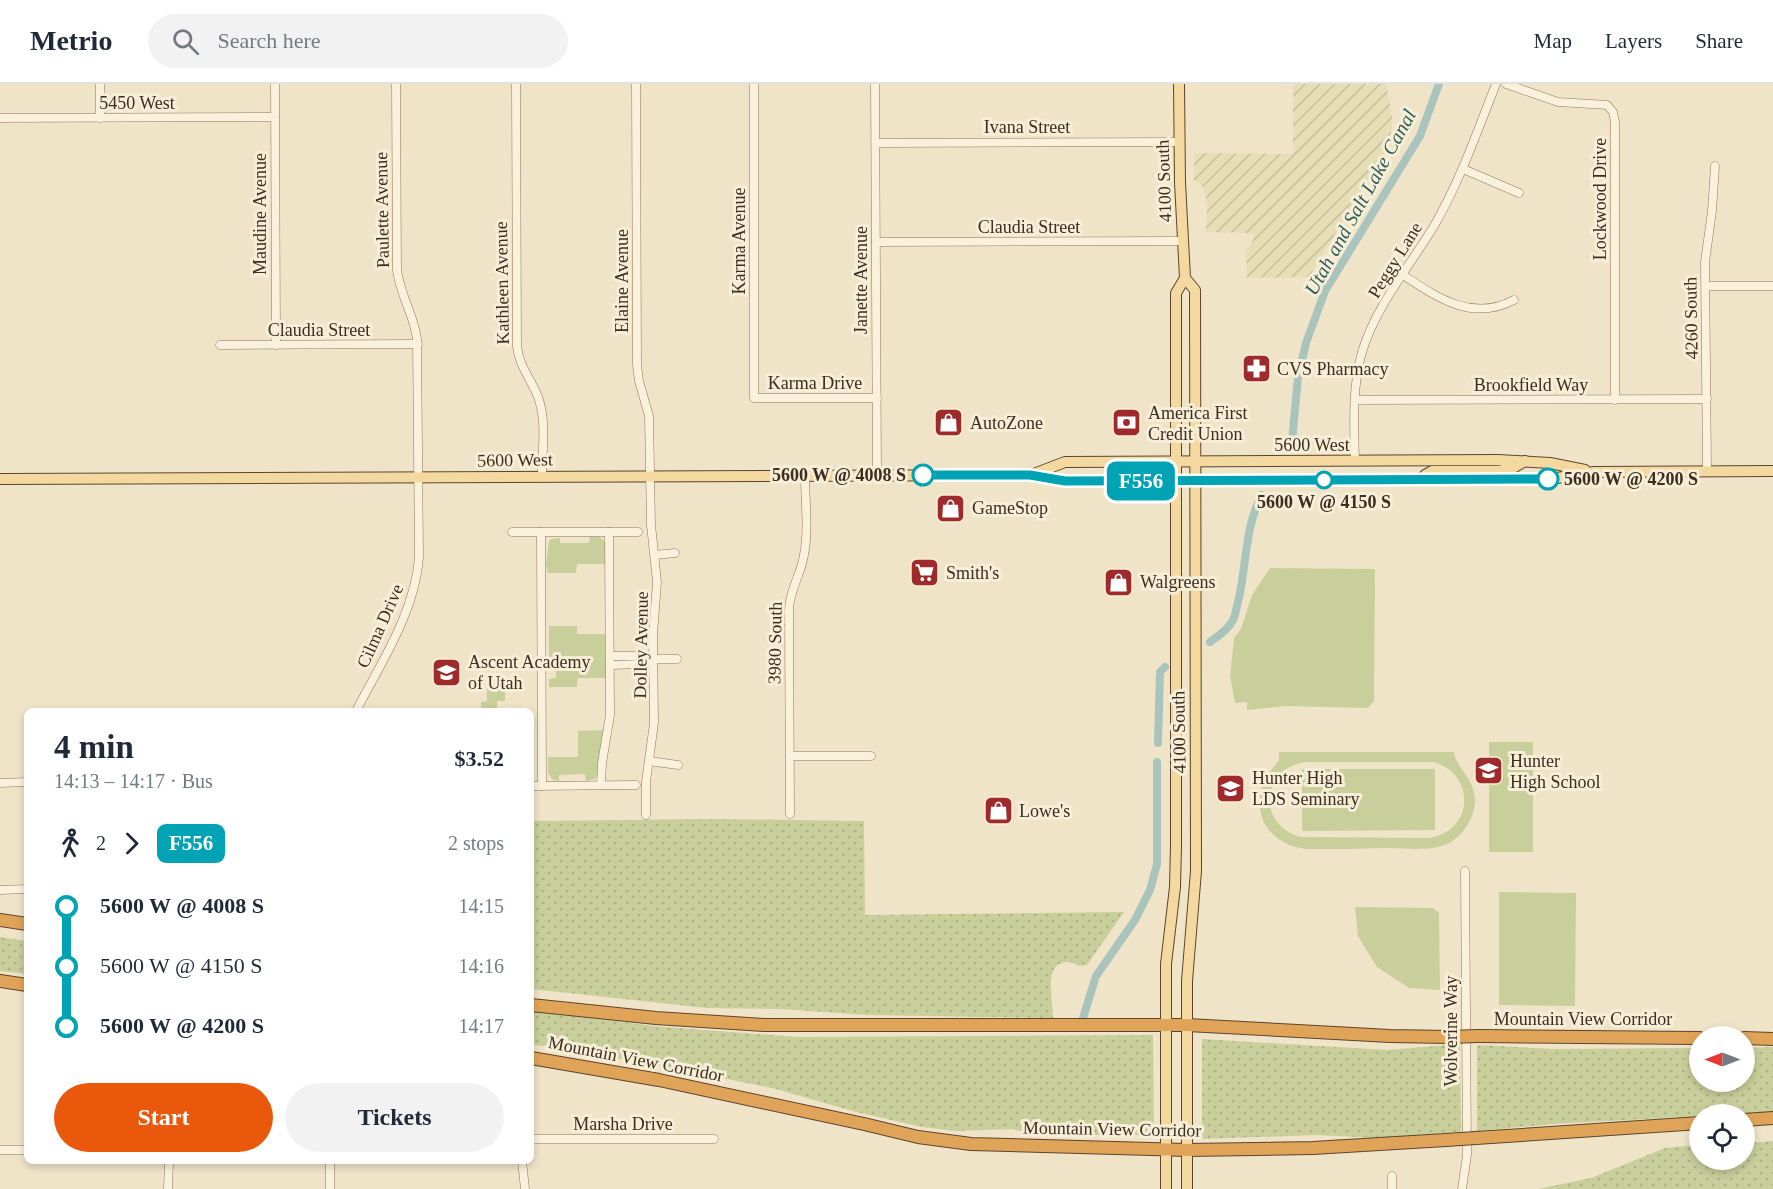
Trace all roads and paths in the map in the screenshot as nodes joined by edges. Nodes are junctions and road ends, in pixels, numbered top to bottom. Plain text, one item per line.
1 (100, 84) edge
2 (275, 84) edge
3 (396, 84) edge
4 (516, 84) edge
5 (636, 84) edge
6 (754, 84) edge
7 (875, 84) edge
8 (1179, 84) edge
9 (1496, 84) edge
10 (1506, 84) edge
11 (275, 117) junction
12 (0, 118) edge
13 (100, 118) junction
14 (876, 142) junction
15 (1179, 142) junction
16 (1715, 166) dead end
17 (1463, 169) junction
18 (1519, 193) dead end
19 (1182, 241) junction
20 (876, 242) junction
21 (1403, 275) junction
22 (1185, 278) junction
23 (1706, 286) junction
24 (1773, 286) edge
25 (1514, 300) dead end
26 (417, 344) junction
27 (220, 345) dead end
28 (276, 345) junction
29 (754, 398) joint
30 (877, 398) junction
31 (1707, 399) junction
32 (1355, 400) junction
33 (1615, 400) junction
34 (1355, 461) junction
35 (1526, 461) junction
36 (1175, 462) junction
37 (1194, 462) junction
38 (1707, 471) junction
39 (1773, 471) edge
40 (1594, 472) junction
41 (805, 475) junction
42 (877, 475) junction
43 (1030, 475) junction
44 (542, 476) junction
45 (649, 476) junction
46 (418, 477) junction
47 (0, 479) edge
48 (1425, 479) junction
49 (1176, 481) junction
50 (1194, 481) junction
51 (512, 532) dead end
52 (541, 532) junction
53 (609, 532) junction
54 (638, 532) dead end
55 (675, 553) dead end
56 (655, 555) junction
57 (678, 659) dead end
58 (653, 660) junction
59 (610, 661) junction
60 (358, 708) edge
61 (790, 756) junction
62 (871, 756) dead end
63 (649, 761) junction
64 (678, 765) dead end
65 (24, 782) edge
66 (0, 783) edge
67 (601, 785) junction
68 (636, 785) dead end
69 (534, 786) edge
70 (542, 786) junction
71 (790, 814) dead end
72 (646, 815) dead end
73 (1465, 872) dead end
74 (0, 890) edge
75 (24, 890) edge
76 (0, 920) edge
77 (24, 924) edge
78 (0, 981) edge
79 (24, 985) edge
80 (534, 1005) edge
81 (1166, 1025) junction
82 (1187, 1025) junction
83 (1689, 1038) edge
84 (1755, 1038) edge
85 (1773, 1039) edge
86 (534, 1059) edge
87 (1773, 1118) edge
88 (1755, 1119) edge
89 (1689, 1124) edge
90 (534, 1139) edge
91 (714, 1139) dead end
92 (0, 1150) edge
93 (24, 1150) edge
94 (1166, 1150) junction
95 (1187, 1150) junction
96 (169, 1164) edge
97 (330, 1164) edge
98 (522, 1164) edge
99 (1392, 1176) dead end
100 (168, 1189) edge
101 (330, 1189) edge
102 (525, 1189) edge
103 (1166, 1189) edge
104 (1187, 1189) edge
105 (1392, 1189) edge
106 (1462, 1189) edge

1 - 13 street
2 - 11 street, Maudine Avenue
3 - 26 street, Paulette Avenue
4 - 44 street, Kathleen Avenue
5 - 45 street, Elaine Avenue
6 - 29 street, Karma Avenue
7 - 14 street, Janette Avenue
8 - 15 main road, 4100 South
9 - 17 street, Peggy Lane
10 - 33 street, Lockwood Drive
11 - 13 street, 5450 West
11 - 28 street, Maudine Avenue
12 - 13 street, 5450 West
14 - 15 street, Ivana Street
14 - 20 street, Janette Avenue
15 - 19 main road, 4100 South
16 - 23 street, 4260 South
17 - 18 street
17 - 21 street, Peggy Lane
19 - 20 street, Claudia Street
19 - 22 main road, 4100 South
20 - 30 street, Janette Avenue
21 - 25 street
21 - 32 street, Peggy Lane
22 - 36 main road, 4100 South
22 - 37 main road, 4100 South
23 - 24 street
23 - 31 street, 4260 South
26 - 28 street, Claudia Street
26 - 46 street, Paulette Avenue
27 - 28 street, Claudia Street
29 - 30 street, Karma Drive
30 - 42 street, Janette Avenue
31 - 33 street, Brookfield Way
31 - 38 street, 4260 South
32 - 33 street, Brookfield Way
32 - 34 street, Peggy Lane
34 - 35 main road, 5600 West
34 - 37 main road, 5600 West
35 - 40 main road, 5600 West
35 - 48 main road
36 - 37 main road, 5600 West
36 - 43 main road, 5600 West
36 - 49 main road, 4100 South
37 - 50 main road, 4100 South
38 - 39 main road, 5600 West
38 - 40 main road, 5600 West
40 - 48 main road, 5600 West
41 - 42 main road, 5600 West
41 - 45 main road, 5600 West
41 - 61 street, 3980 South
42 - 43 main road, 5600 West
43 - 49 main road, 5600 West
44 - 45 main road, 5600 West
44 - 46 main road, 5600 West
45 - 56 street, Dolley Avenue
46 - 47 main road, 5600 West
46 - 60 street, Cilma Drive
48 - 50 main road, 5600 West
49 - 50 main road, 5600 West
49 - 81 main road, 4100 South
50 - 82 main road, 4100 South
51 - 52 street
52 - 53 street
52 - 70 street
53 - 54 street
53 - 59 street
55 - 56 street
56 - 58 street, Dolley Avenue
57 - 58 street
58 - 59 street
58 - 63 street, Dolley Avenue
59 - 67 street
61 - 62 street
61 - 71 street, 3980 South
63 - 64 street
63 - 72 street, Dolley Avenue
65 - 66 street
67 - 68 street
67 - 70 street
69 - 70 street
73 - 106 street, Wolverine Way
74 - 75 street
76 - 77 highway
78 - 79 highway
80 - 81 highway, Mountain View Corridor
81 - 82 highway, Mountain View Corridor
81 - 94 main road, 4100 South
82 - 83 highway, Mountain View Corridor, bridge
82 - 95 main road, 4100 South
84 - 85 highway
86 - 94 highway, Mountain View Corridor
87 - 88 highway
89 - 95 highway, Mountain View Corridor, bridge
90 - 91 street, Marsha Drive
92 - 93 street
94 - 95 highway, Mountain View Corridor
94 - 103 main road, 4100 South
95 - 104 main road, 4100 South
96 - 100 street
97 - 101 street
98 - 102 street
99 - 105 street

